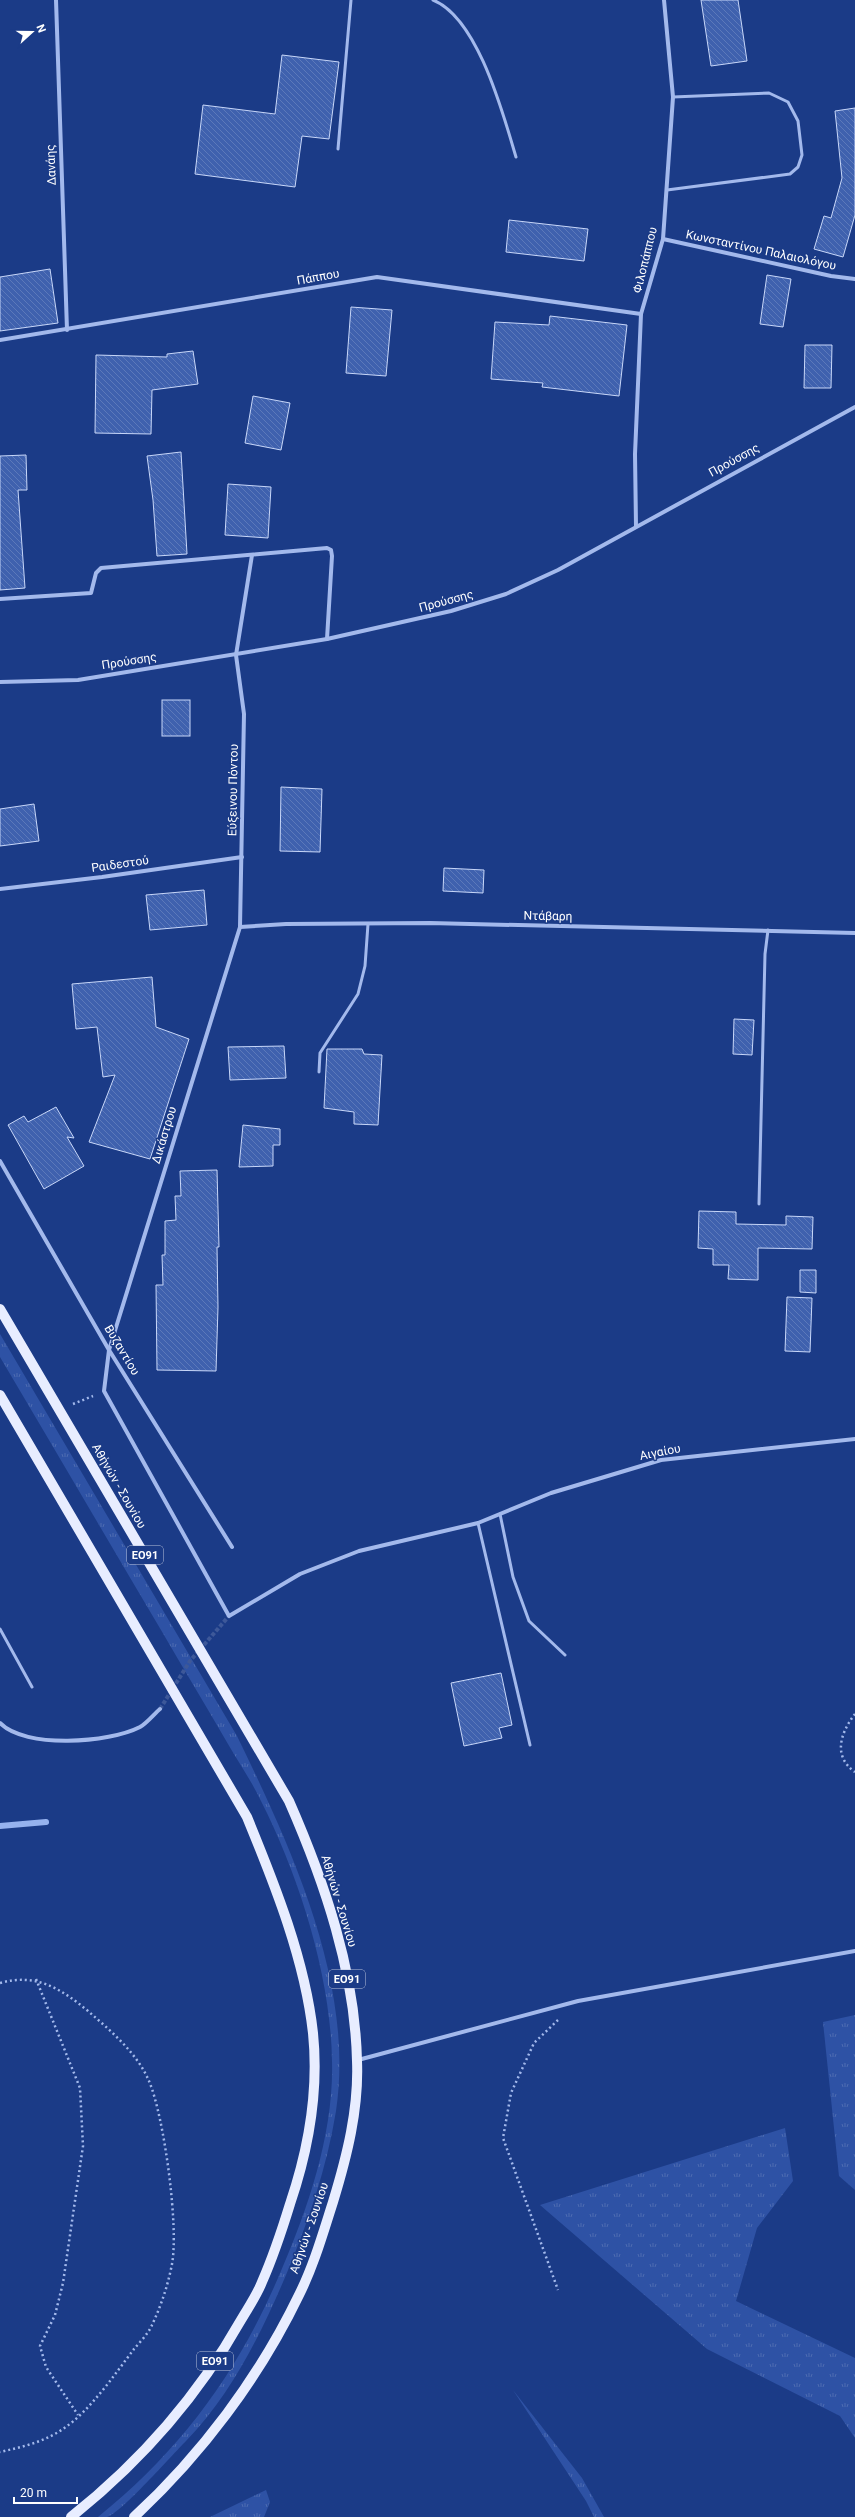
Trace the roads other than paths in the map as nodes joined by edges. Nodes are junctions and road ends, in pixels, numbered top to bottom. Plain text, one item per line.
1 (56, 0) edge
2 (351, 0) edge
3 (433, 0) edge
4 (664, 0) edge
5 (673, 98) junction
6 (338, 148) dead end
7 (516, 157) dead end
8 (667, 190) junction
9 (663, 238) junction
10 (855, 279) edge
11 (642, 314) junction
12 (67, 330) junction
13 (0, 340) edge
14 (855, 406) edge
15 (636, 526) junction
16 (252, 555) junction
17 (0, 599) edge
18 (327, 640) junction
19 (236, 655) junction
20 (0, 682) edge
21 (242, 857) junction
22 (0, 889) edge
23 (368, 924) junction
24 (240, 927) junction
25 (768, 930) junction
26 (855, 933) edge
27 (319, 1072) dead end
28 (0, 1161) edge
29 (759, 1204) dead end
30 (0, 1309) edge
31 (109, 1350) junction
32 (104, 1391) joint
33 (0, 1394) edge
34 (855, 1439) edge
35 (500, 1514) junction
36 (478, 1523) junction
37 (232, 1547) dead end
38 (0, 1629) edge
39 (565, 1655) dead end
40 (32, 1687) dead end
41 (160, 1709) tunnel mouth
42 (0, 1723) edge
43 (530, 1745) dead end
44 (855, 1951) edge
45 (357, 2060) junction
46 (71, 2517) edge
47 (134, 2517) edge

1 - 12 street, Δανάης
2 - 6 lane
3 - 7 lane
4 - 5 street, Φιλοπάππου
5 - 8 street, Φιλοπάππου
5 - 8 lane
8 - 9 street, Φιλοπάππου
9 - 10 street, Κωνσταντίνου Παλαιολόγου
9 - 11 street, Φιλοπάππου
11 - 12 street, Πάππου
11 - 15 street, Φιλοπάππου
12 - 13 street, Πάππου
14 - 15 street, Προύσσης
15 - 18 street, Προύσσης
16 - 17 street
16 - 18 street
16 - 19 street, Εύξεινου Πόντου
18 - 19 street, Προύσσης
19 - 20 street, Προύσσης
19 - 21 street, Εύξεινου Πόντου
21 - 22 street, Ραιδεστού
21 - 24 street, Εύξεινου Πόντου
23 - 24 street, Ντάβαρη
23 - 25 street, Ντάβαρη
23 - 27 lane
24 - 31 street, Δικάστρου
25 - 26 street, Ντάβαρη
25 - 29 lane
28 - 31 street, Βυζαντίου
30 - 45 main road, Αθήνών - Σουνίου / ΕΟ91
31 - 32 street, Δικάστρου
31 - 37 street, Βυζαντίου
32 - 36 street, Αιγαίου
33 - 46 main road, Αθήνών - Σουνίου / ΕΟ91
34 - 35 street, Αιγαίου
35 - 36 street, Αιγαίου
35 - 39 lane
36 - 43 lane
38 - 40 lane
41 - 42 street
44 - 45 street
45 - 47 main road, Αθήνών - Σουνίου / ΕΟ91

